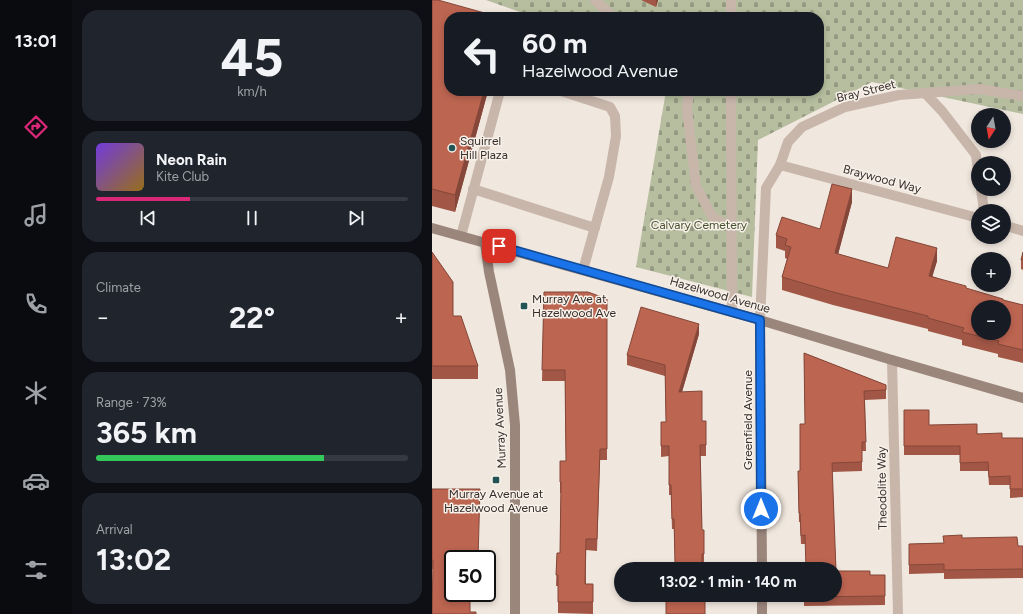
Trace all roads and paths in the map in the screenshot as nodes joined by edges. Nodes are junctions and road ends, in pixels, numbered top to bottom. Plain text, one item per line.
1 (595, 0) edge
2 (731, 0) edge
3 (608, 12) edge
4 (731, 12) edge
5 (925, 93) junction
6 (499, 96) edge
7 (576, 96) edge
8 (688, 96) edge
9 (731, 96) edge
10 (1023, 96) edge
11 (976, 156) edge
12 (780, 165) junction
13 (473, 189) junction
14 (971, 216) edge
15 (731, 227) junction
16 (432, 228) edge
17 (595, 228) junction
18 (1011, 228) edge
19 (1023, 231) edge
20 (461, 236) junction
21 (485, 243) junction
22 (583, 270) junction
23 (732, 312) junction
24 (760, 320) junction
25 (892, 360) junction
26 (1023, 398) edge
27 (762, 562) edge
28 (762, 602) edge
29 (515, 614) edge
30 (762, 614) edge
31 (898, 614) edge

1 - 3 street
2 - 4 street
5 - 10 street, Bray Street
5 - 11 street
5 - 12 street, Bray Street
6 - 13 street
7 - 17 street
8 - 15 street
9 - 15 street
12 - 14 street, Braywood Way
12 - 24 street, Bray Street
13 - 17 street
13 - 20 street
15 - 23 street
16 - 20 main road, Hazelwood Avenue
17 - 22 street
18 - 19 street
20 - 21 main road, Hazelwood Avenue
21 - 22 main road, Hazelwood Avenue
21 - 29 main road, Murray Avenue
22 - 23 main road, Hazelwood Avenue
23 - 24 main road, Hazelwood Avenue
24 - 25 main road, Hazelwood Avenue
24 - 27 main road, Greenfield Avenue
25 - 26 main road, Hazelwood Avenue
25 - 31 street, Theodolite Way
28 - 30 main road

